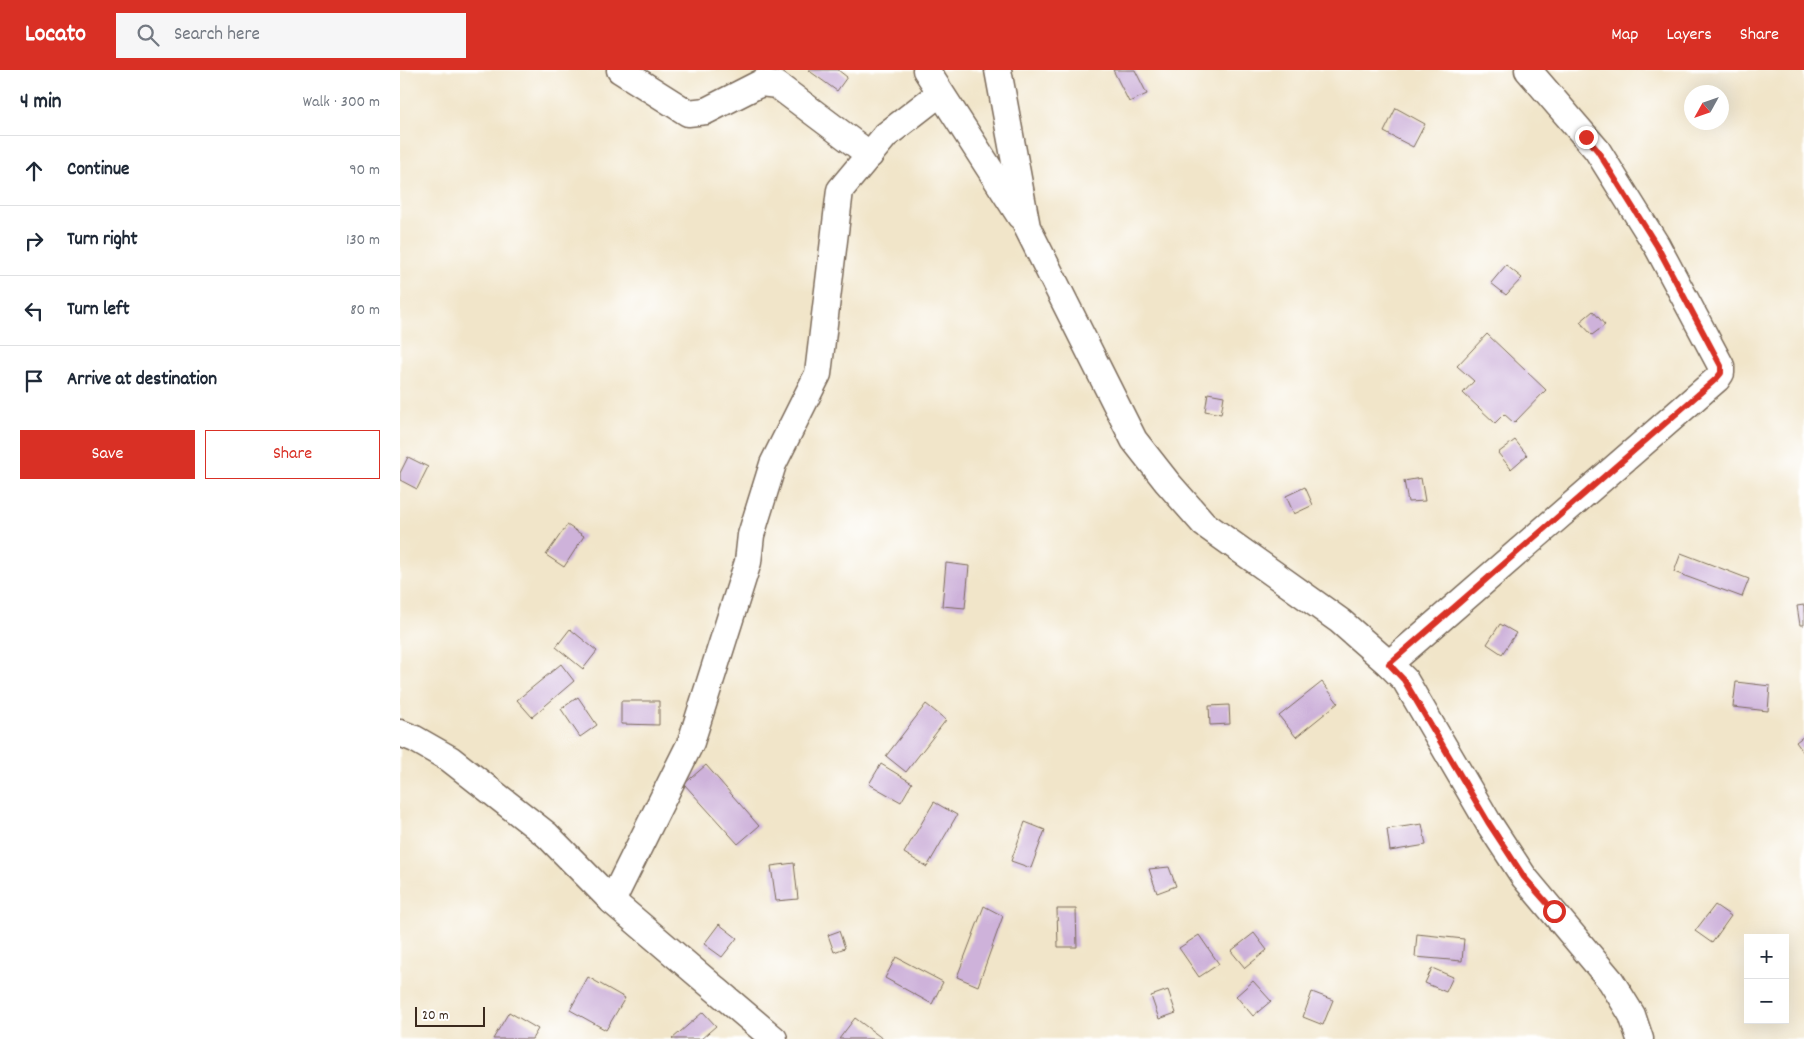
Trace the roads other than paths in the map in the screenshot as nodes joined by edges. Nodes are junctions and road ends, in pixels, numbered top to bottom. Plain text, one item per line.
1 (620, 70) edge
2 (926, 70) edge
3 (998, 70) edge
4 (1528, 70) edge
5 (940, 93) junction
6 (870, 156) junction
7 (1027, 227) junction
8 (1389, 664) junction
9 (400, 733) edge
10 (612, 901) junction
11 (774, 1039) edge
12 (1640, 1039) edge

1 - 6 street
2 - 5 street
3 - 7 street
4 - 8 street
5 - 6 street
5 - 7 street
6 - 10 street
7 - 8 street
8 - 12 street
9 - 10 street
10 - 11 street

